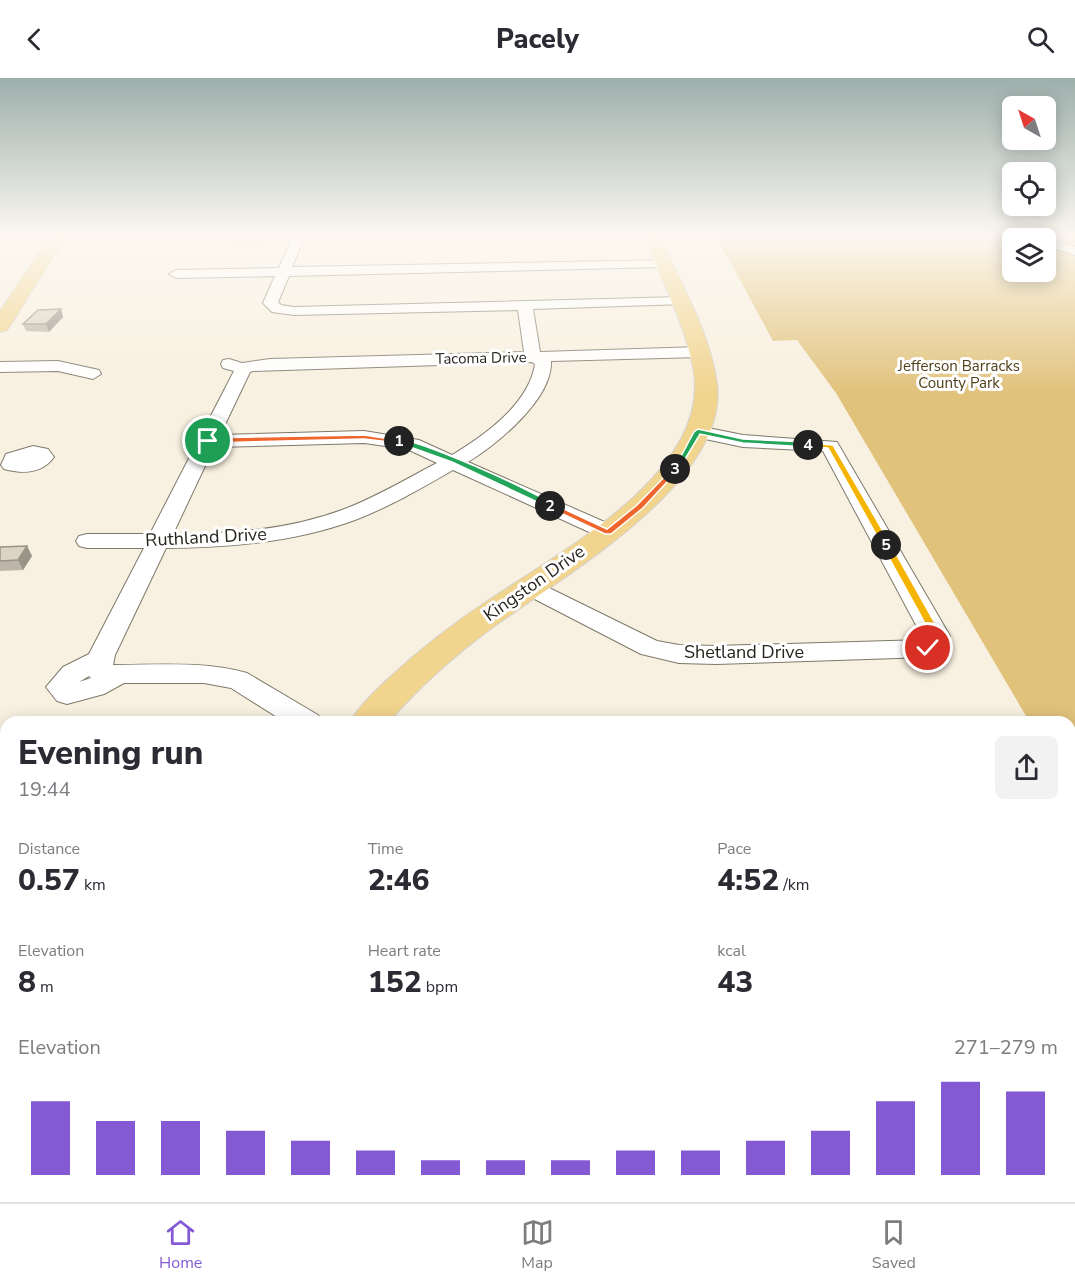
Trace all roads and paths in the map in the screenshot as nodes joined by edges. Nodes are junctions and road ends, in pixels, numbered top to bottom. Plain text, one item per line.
1 (19, 288) edge
2 (277, 288) edge
3 (675, 288) edge
4 (680, 301) junction
5 (7, 305) edge
6 (525, 305) junction
7 (0, 326) edge
8 (701, 352) junction
9 (537, 357) junction
10 (0, 367) edge
11 (93, 374) dead end
12 (698, 432) junction
13 (208, 441) junction
14 (454, 461) junction
15 (608, 532) junction
16 (161, 540) junction
17 (87, 541) dead end
18 (529, 587) junction
19 (298, 716) edge
20 (374, 716) edge

1 - 5 main road
2 - 6 street
3 - 4 main road, Kingston Drive
4 - 6 street
4 - 8 main road, Kingston Drive
5 - 7 main road
6 - 9 street, Ruthland Drive
8 - 9 street, Tacoma Drive
8 - 12 main road, Kingston Drive
9 - 13 street, Tacoma Drive
9 - 14 street, Ruthland Drive
10 - 11 street
12 - 15 main road, Kingston Drive
12 - 18 street, Shetland Drive
13 - 14 street
13 - 16 street
14 - 15 street
14 - 16 street, Ruthland Drive
15 - 18 main road, Kingston Drive
16 - 17 street, Ruthland Drive
16 - 19 street
18 - 20 main road, Kingston Drive

